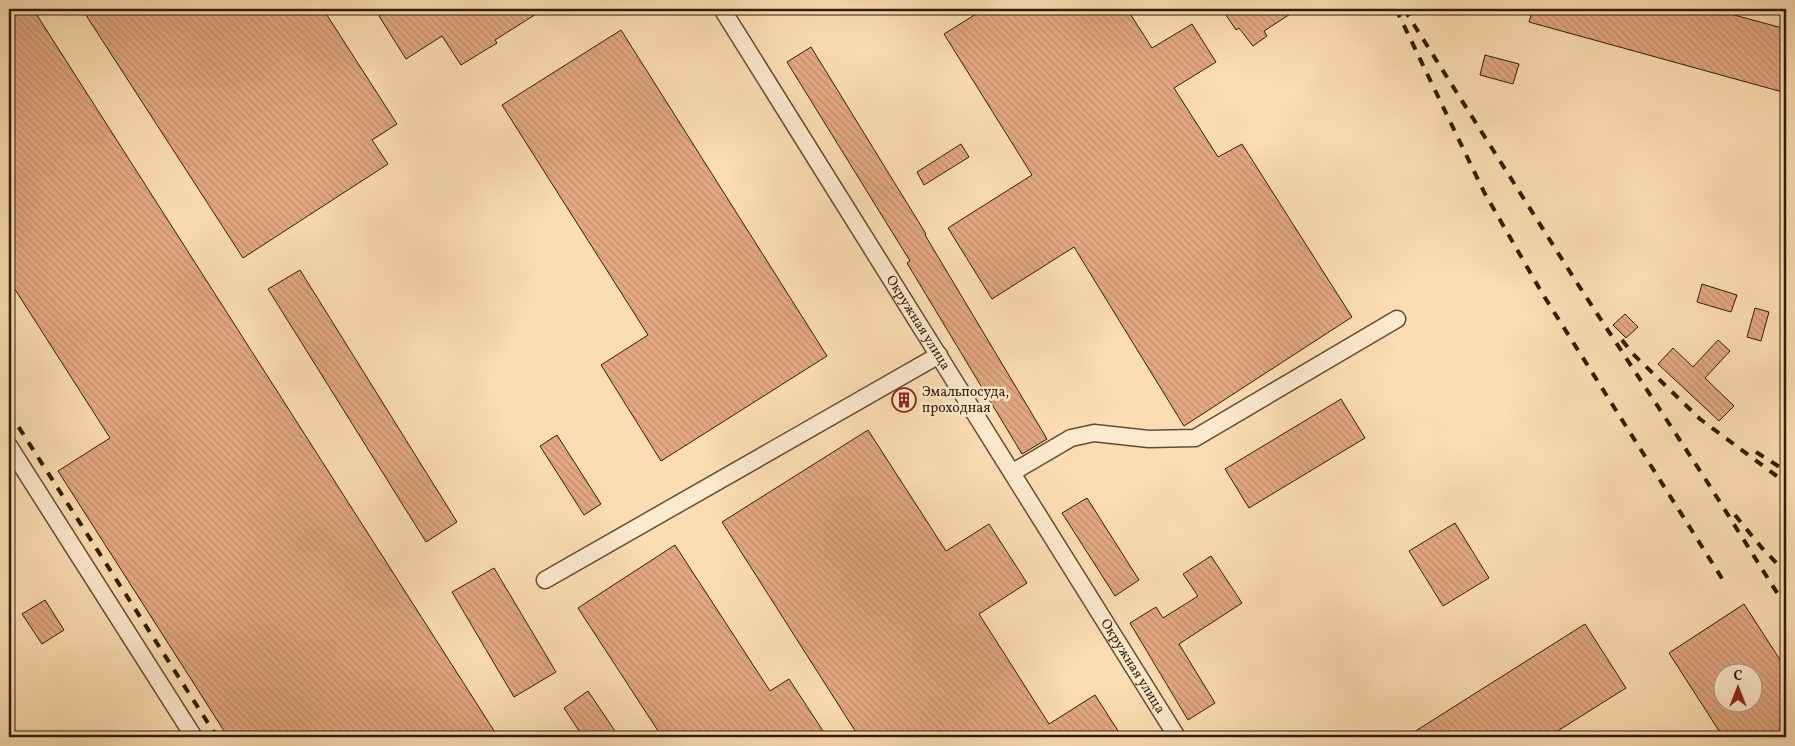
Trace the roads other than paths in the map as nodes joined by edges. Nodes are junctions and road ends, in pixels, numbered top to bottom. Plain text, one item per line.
1 (722, 9) edge
2 (1397, 319) dead end
3 (939, 355) junction
4 (9, 446) edge
5 (1013, 472) junction
6 (546, 580) dead end
7 (194, 737) edge
8 (1177, 737) edge

1 - 3 street, Окружная улица
2 - 5 street
3 - 5 street, Окружная улица
3 - 6 street
4 - 7 street
5 - 8 street, Окружная улица

